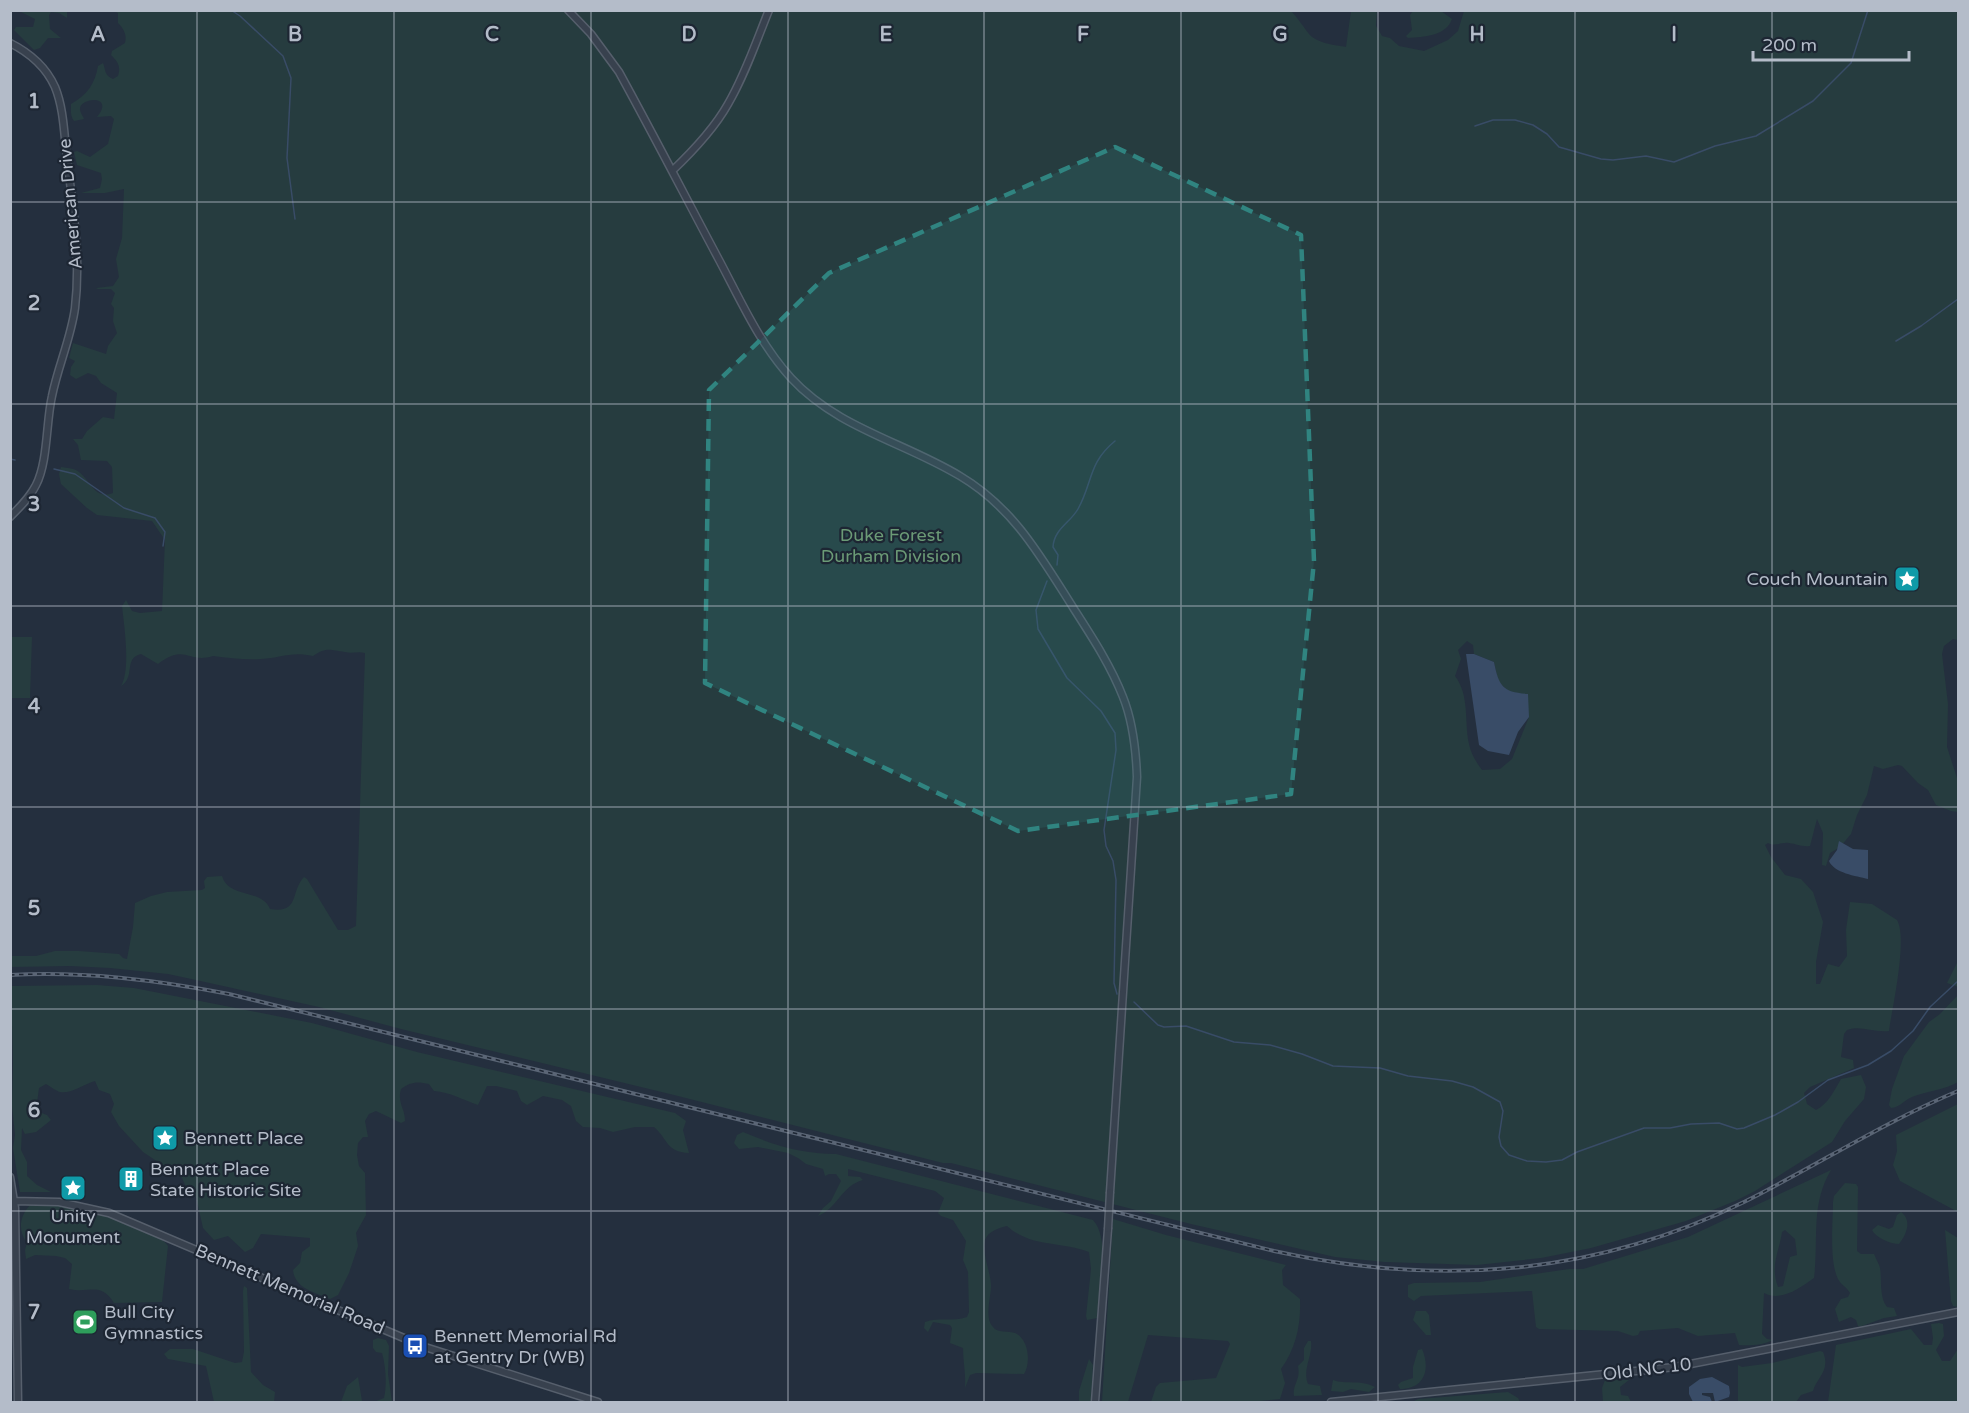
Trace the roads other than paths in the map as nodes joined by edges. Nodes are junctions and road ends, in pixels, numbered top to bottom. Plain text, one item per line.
1 (568, 10) edge
2 (769, 10) edge
3 (10, 43) edge
4 (672, 171) junction
5 (10, 516) edge
6 (10, 1177) edge
7 (14, 1201) junction
8 (1959, 1312) edge
9 (18, 1402) edge
10 (596, 1402) edge
11 (1095, 1402) edge
12 (1331, 1402) edge

1 - 4 street
2 - 4 street
3 - 5 street, American Drive
4 - 11 street, bridge
6 - 7 street
7 - 9 street
7 - 10 street, Bennett Memorial Road
8 - 12 street, Old NC 10

